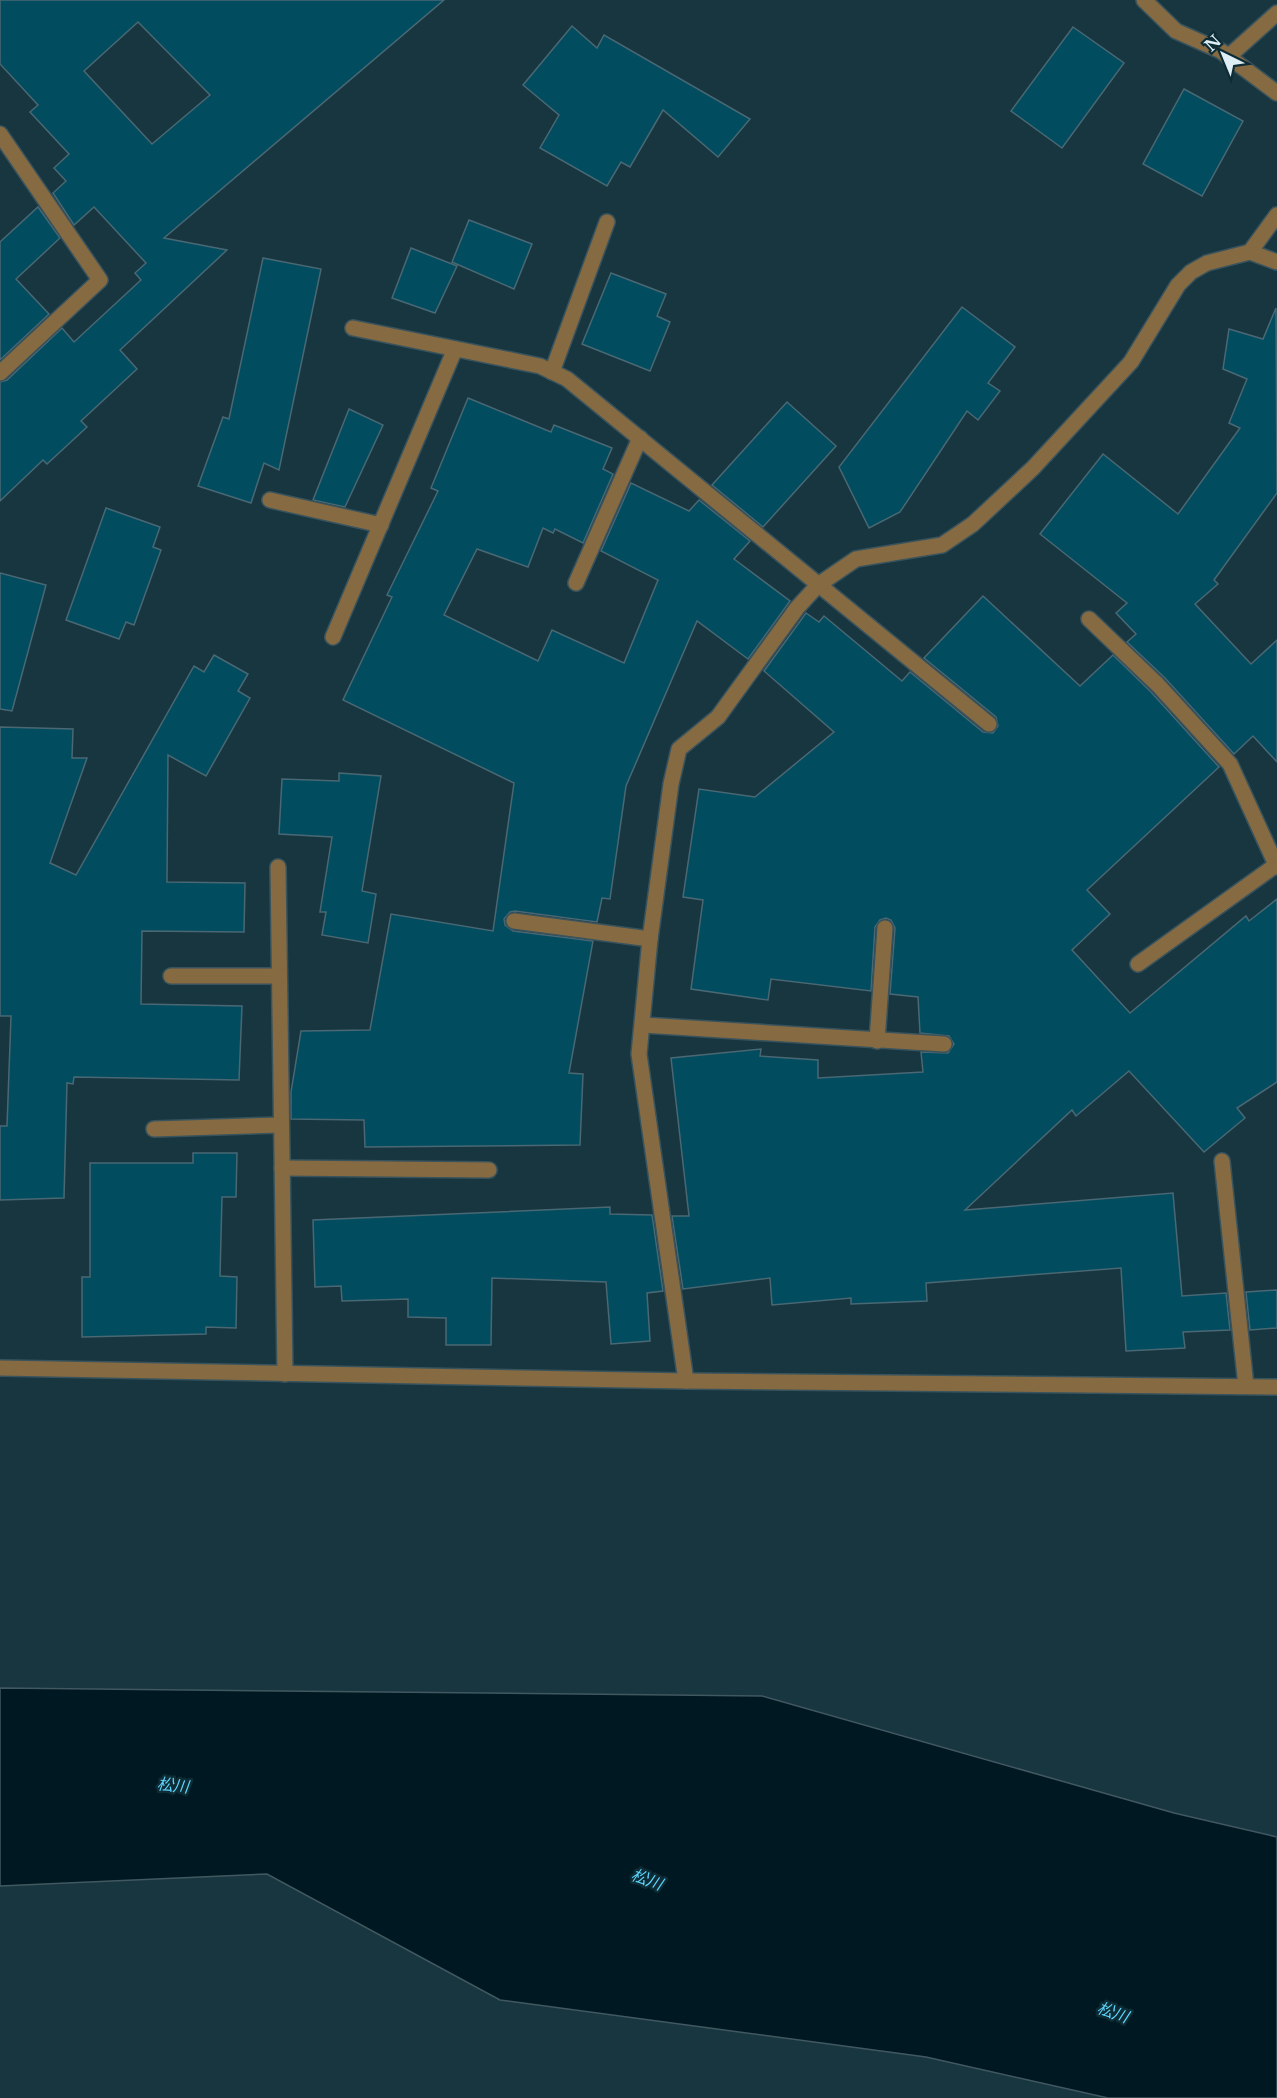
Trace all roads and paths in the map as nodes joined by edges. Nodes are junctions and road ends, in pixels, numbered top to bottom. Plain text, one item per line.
1 (1144, 0) edge
2 (1277, 13) edge
3 (1228, 57) junction
4 (1277, 93) edge
5 (0, 134) edge
6 (1277, 215) edge
7 (607, 222) dead end
8 (1251, 252) junction
9 (1277, 262) edge
10 (353, 328) dead end
11 (455, 349) junction
12 (552, 372) junction
13 (0, 373) edge
14 (640, 438) junction
15 (270, 500) dead end
16 (381, 525) junction
17 (576, 583) dead end
18 (818, 585) junction
19 (1089, 619) dead end
20 (333, 637) dead end
21 (989, 724) dead end
22 (1276, 866) edge
23 (278, 867) dead end
24 (513, 921) dead end
25 (885, 928) dead end
26 (650, 939) junction
27 (1138, 964) dead end
28 (171, 976) dead end
29 (279, 976) junction
30 (643, 1025) junction
31 (877, 1041) junction
32 (944, 1044) dead end
33 (281, 1125) junction
34 (154, 1129) dead end
35 (1222, 1161) dead end
36 (282, 1168) junction
37 (489, 1170) dead end
38 (0, 1368) edge
39 (285, 1374) junction
40 (686, 1381) junction
41 (1246, 1386) junction
42 (1277, 1387) edge

1 - 3 street
2 - 3 street
3 - 4 street
5 - 13 street
6 - 8 street
7 - 12 street
8 - 9 street
8 - 18 street
10 - 11 street
11 - 12 street
11 - 16 street
12 - 14 street
14 - 17 street
14 - 18 street
15 - 16 street
16 - 20 street
18 - 21 street
18 - 26 street
19 - 22 street
22 - 27 street
23 - 29 street
24 - 26 street
25 - 31 street
26 - 30 street
28 - 29 street
29 - 33 street
30 - 31 street
30 - 40 street
31 - 32 street
33 - 34 street
33 - 36 street
35 - 41 street
36 - 37 street
36 - 39 street
38 - 39 street
39 - 40 street
40 - 41 street
41 - 42 street

